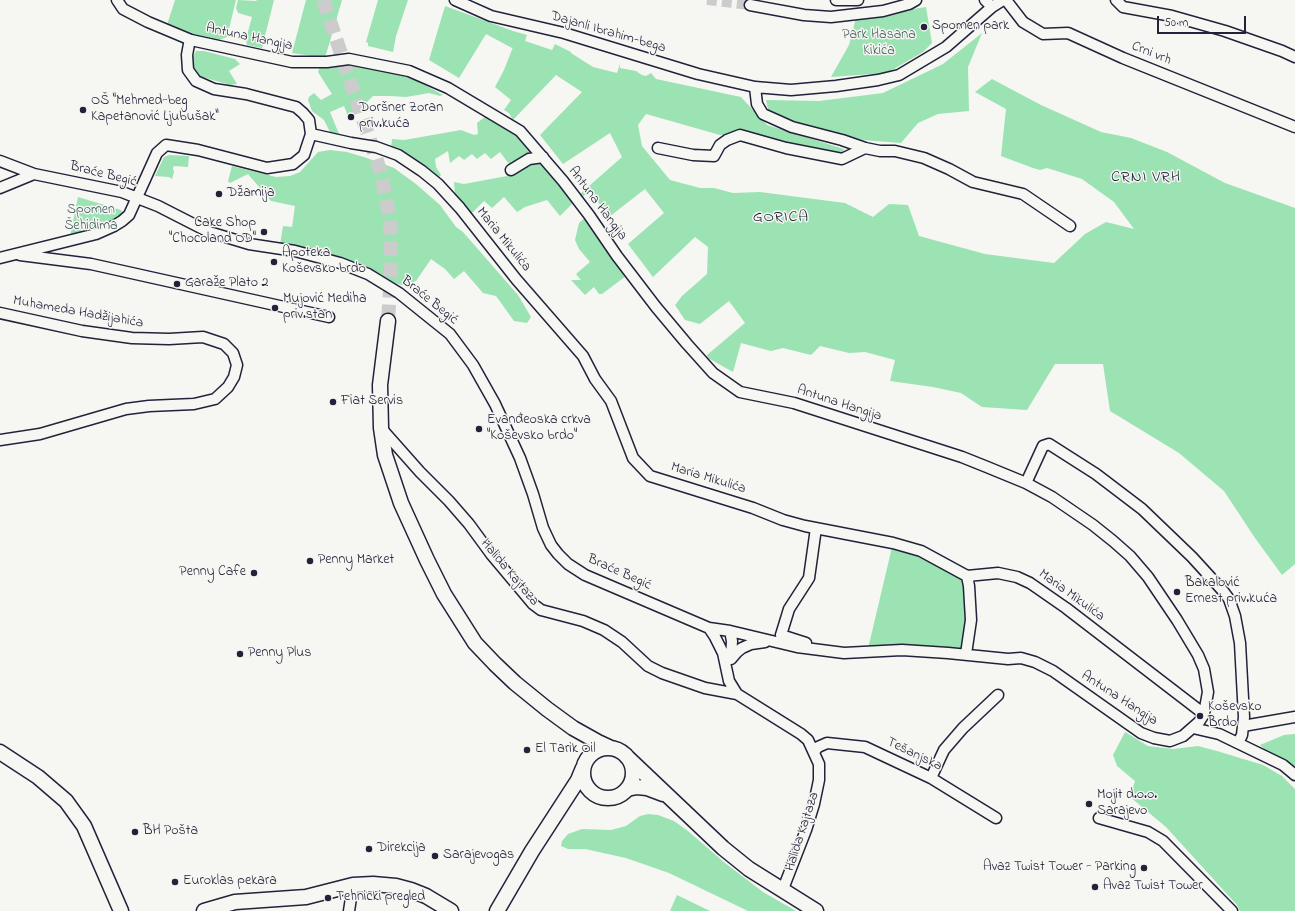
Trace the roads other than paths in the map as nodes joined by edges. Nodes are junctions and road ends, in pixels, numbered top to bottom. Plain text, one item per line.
1 (118, 0) edge
2 (455, 0) edge
3 (836, 0) edge
4 (858, 0) edge
5 (916, 0) edge
6 (1005, 0) edge
7 (1116, 0) edge
8 (989, 4) edge
9 (750, 5) tunnel mouth
10 (191, 40) junction
11 (1295, 57) edge
12 (755, 87) junction
13 (1295, 128) edge
14 (311, 134) junction
15 (658, 148) dead end
16 (865, 148) junction
17 (543, 157) junction
18 (0, 161) edge
19 (512, 170) dead end
20 (34, 174) junction
21 (0, 188) edge
22 (138, 198) junction
23 (1070, 226) dead end
24 (14, 254) junction
25 (0, 258) edge
26 (0, 313) edge
27 (329, 317) dead end
28 (388, 321) tunnel mouth
29 (381, 428) junction
30 (0, 440) edge
31 (1026, 483) junction
32 (816, 528) junction
33 (967, 576) junction
34 (708, 628) junction
35 (730, 631) junction
36 (770, 641) junction
37 (844, 653) junction
38 (966, 654) junction
39 (731, 659) junction
40 (727, 674) junction
41 (737, 694) junction
42 (998, 695) dead end
43 (1204, 714) junction
44 (1295, 717) edge
45 (1243, 726) junction
46 (573, 728) junction
47 (1193, 728) junction
48 (1238, 743) junction
49 (611, 748) junction
50 (0, 752) edge
51 (814, 752) junction
52 (626, 756) junction
53 (585, 764) junction
54 (1295, 775) edge
55 (931, 778) junction
56 (627, 789) junction
57 (593, 793) junction
58 (670, 798) junction
59 (563, 804) junction
60 (996, 818) dead end
61 (1098, 818) dead end
62 (353, 885) junction
63 (782, 890) junction
64 (122, 911) edge
65 (204, 911) edge
66 (349, 911) edge
67 (451, 911) edge
68 (497, 911) edge
69 (816, 911) edge
70 (1232, 911) edge

1 - 10 street, Antuna Hangija
2 - 12 street, Dajanli Ibrahim-bega
3 - 4 street
5 - 9 street
6 - 8 street, Dajanli Ibrahim-bega
6 - 13 street, Crni vrh
7 - 11 street
8 - 12 street, Dajanli Ibrahim-bega
10 - 14 street
10 - 17 street, Antuna Hangija
12 - 16 street
14 - 22 street
14 - 32 street, Maria Mikulića
15 - 16 street
16 - 23 street
17 - 19 street
17 - 31 street, Antuna Hangija
18 - 20 street, Braće Begić
20 - 21 street
20 - 22 street, Braće Begić
22 - 24 street
22 - 34 street, Braće Begić
24 - 25 street
24 - 27 street
26 - 30 street, Muhameda Hadžijahića
28 - 29 main road
29 - 41 street, Halida Kajtaza
29 - 46 main road
31 - 43 street, Antuna Hangija
31 - 45 street
32 - 33 street, Maria Mikulića
32 - 37 street
33 - 38 street
33 - 43 street, Maria Mikulića
34 - 35 street, Antuna Hangija
34 - 40 street
35 - 36 street, Antuna Hangija
35 - 39 street
36 - 37 street, Antuna Hangija
36 - 39 street
37 - 38 street, Antuna Hangija
38 - 47 street, Antuna Hangija
39 - 40 street
40 - 41 street
41 - 51 street, Halida Kajtaza
42 - 55 street
43 - 47 street, Antuna Hangija
44 - 45 street
45 - 48 street
46 - 49 main road
46 - 53 main road
47 - 48 street
48 - 54 street
49 - 52 main road
49 - 53 main road
50 - 64 main road
51 - 55 street, Tešanjska
51 - 63 street, Halida Kajtaza
52 - 56 main road
52 - 58 main road, Halida Kajtaza
53 - 57 main road
53 - 59 main road
55 - 60 street, Tešanjska
56 - 57 main road
56 - 58 main road, Halida Kajtaza
57 - 59 main road
58 - 63 main road, Halida Kajtaza
59 - 68 main road
61 - 70 street
62 - 65 main road
62 - 66 street
62 - 67 main road
63 - 69 main road, Halida Kajtaza

